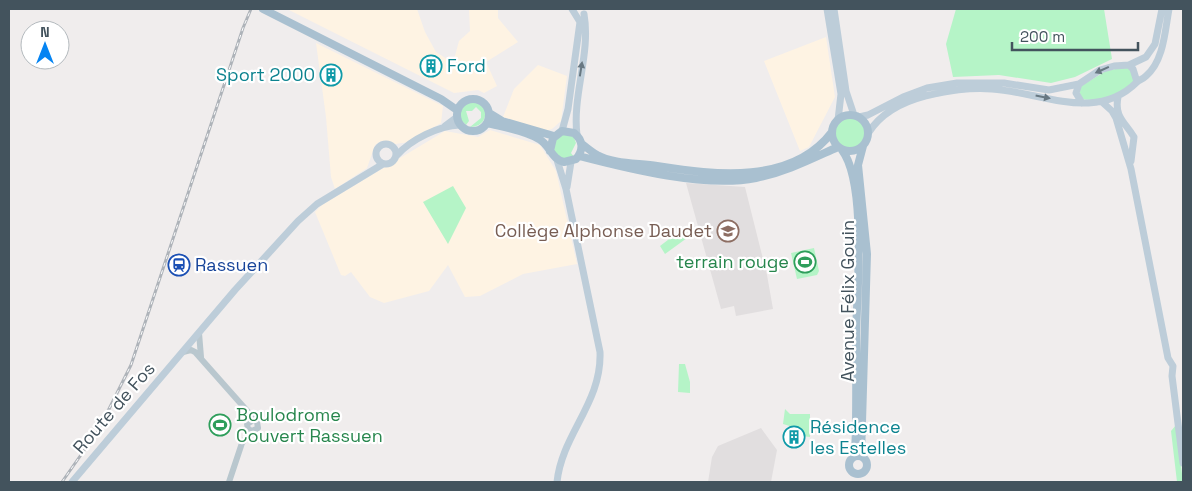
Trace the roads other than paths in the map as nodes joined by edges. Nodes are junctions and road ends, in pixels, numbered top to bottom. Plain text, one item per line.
1 (572, 9) edge
2 (827, 9) edge
3 (834, 9) edge
4 (1162, 9) edge
5 (1169, 9) edge
6 (265, 10) edge
7 (583, 13) edge
8 (1129, 65) junction
9 (1137, 82) junction
10 (1078, 84) junction
11 (1118, 97) junction
12 (442, 99) junction
13 (1102, 102) junction
14 (462, 103) junction
15 (1082, 103) junction
16 (489, 113) junction
17 (856, 116) junction
18 (458, 117) junction
19 (838, 120) junction
20 (487, 123) junction
21 (562, 131) junction
22 (832, 132) junction
23 (869, 132) junction
24 (1130, 132) junction
25 (577, 135) junction
26 (1122, 135) junction
27 (554, 136) junction
28 (1133, 143) junction
29 (409, 144) junction
30 (582, 144) junction
31 (1125, 144) junction
32 (392, 146) junction
33 (863, 146) junction
34 (840, 148) junction
35 (550, 151) junction
36 (397, 155) junction
37 (579, 156) junction
38 (376, 157) junction
39 (557, 160) junction
40 (571, 162) junction
41 (383, 164) junction
42 (1131, 169) junction
43 (362, 176) junction
44 (566, 190) junction
45 (199, 333) junction
46 (182, 353) junction
47 (201, 358) junction
48 (858, 456) junction
49 (1183, 463) edge
50 (857, 476) edge
51 (72, 482) edge
52 (229, 482) edge
53 (557, 482) edge
54 (861, 482) edge

1 - 7 main road
2 - 19 main road
3 - 17 main road
4 - 8 main road
5 - 9 main road
6 - 12 main road
7 - 21 main road
25 -> 7 main road
8 - 9 main road
8 -> 10 main road
9 - 11 main road
10 - 15 main road
10 - 17 main road
11 - 13 main road
11 - 24 main road
12 - 14 main road
12 - 18 main road
13 - 15 main road
13 - 26 main road
14 - 16 main road
14 - 18 main road
23 -> 15 main road
16 - 20 main road
16 - 27 main road
17 - 19 main road
17 - 23 main road
18 - 20 main road
18 - 29 main road
19 - 22 main road
20 - 35 main road
21 - 25 main road
21 - 27 main road
22 - 30 main road
22 - 34 main road
23 - 33 main road
24 - 26 main road
24 - 28 main road
25 - 30 main road
26 - 31 main road
27 - 35 main road
28 - 31 main road
28 - 42 main road
29 - 32 main road
29 - 36 main road
30 - 37 main road
31 - 42 main road
32 - 36 main road
32 - 38 main road
33 - 34 main road
33 - 48 main road, Avenue Félix Gouin
34 - 37 main road
34 - 48 main road, Avenue Félix Gouin
35 - 39 main road
36 - 41 main road
37 - 40 main road
38 - 41 main road
38 - 43 main road
39 - 40 main road
39 - 44 main road
40 - 44 main road
41 - 43 main road, Route de Fos
42 - 49 main road
43 - 45 main road, Route de Fos
44 - 53 main road
45 - 46 main road, Route de Fos
45 - 47 street
46 - 47 street
46 - 51 main road, Route de Fos
47 - 52 street
48 - 50 main road, Avenue Félix Gouin
48 - 50 main road, Avenue Félix Gouin
50 - 54 main road, Avenue Félix Gouin

